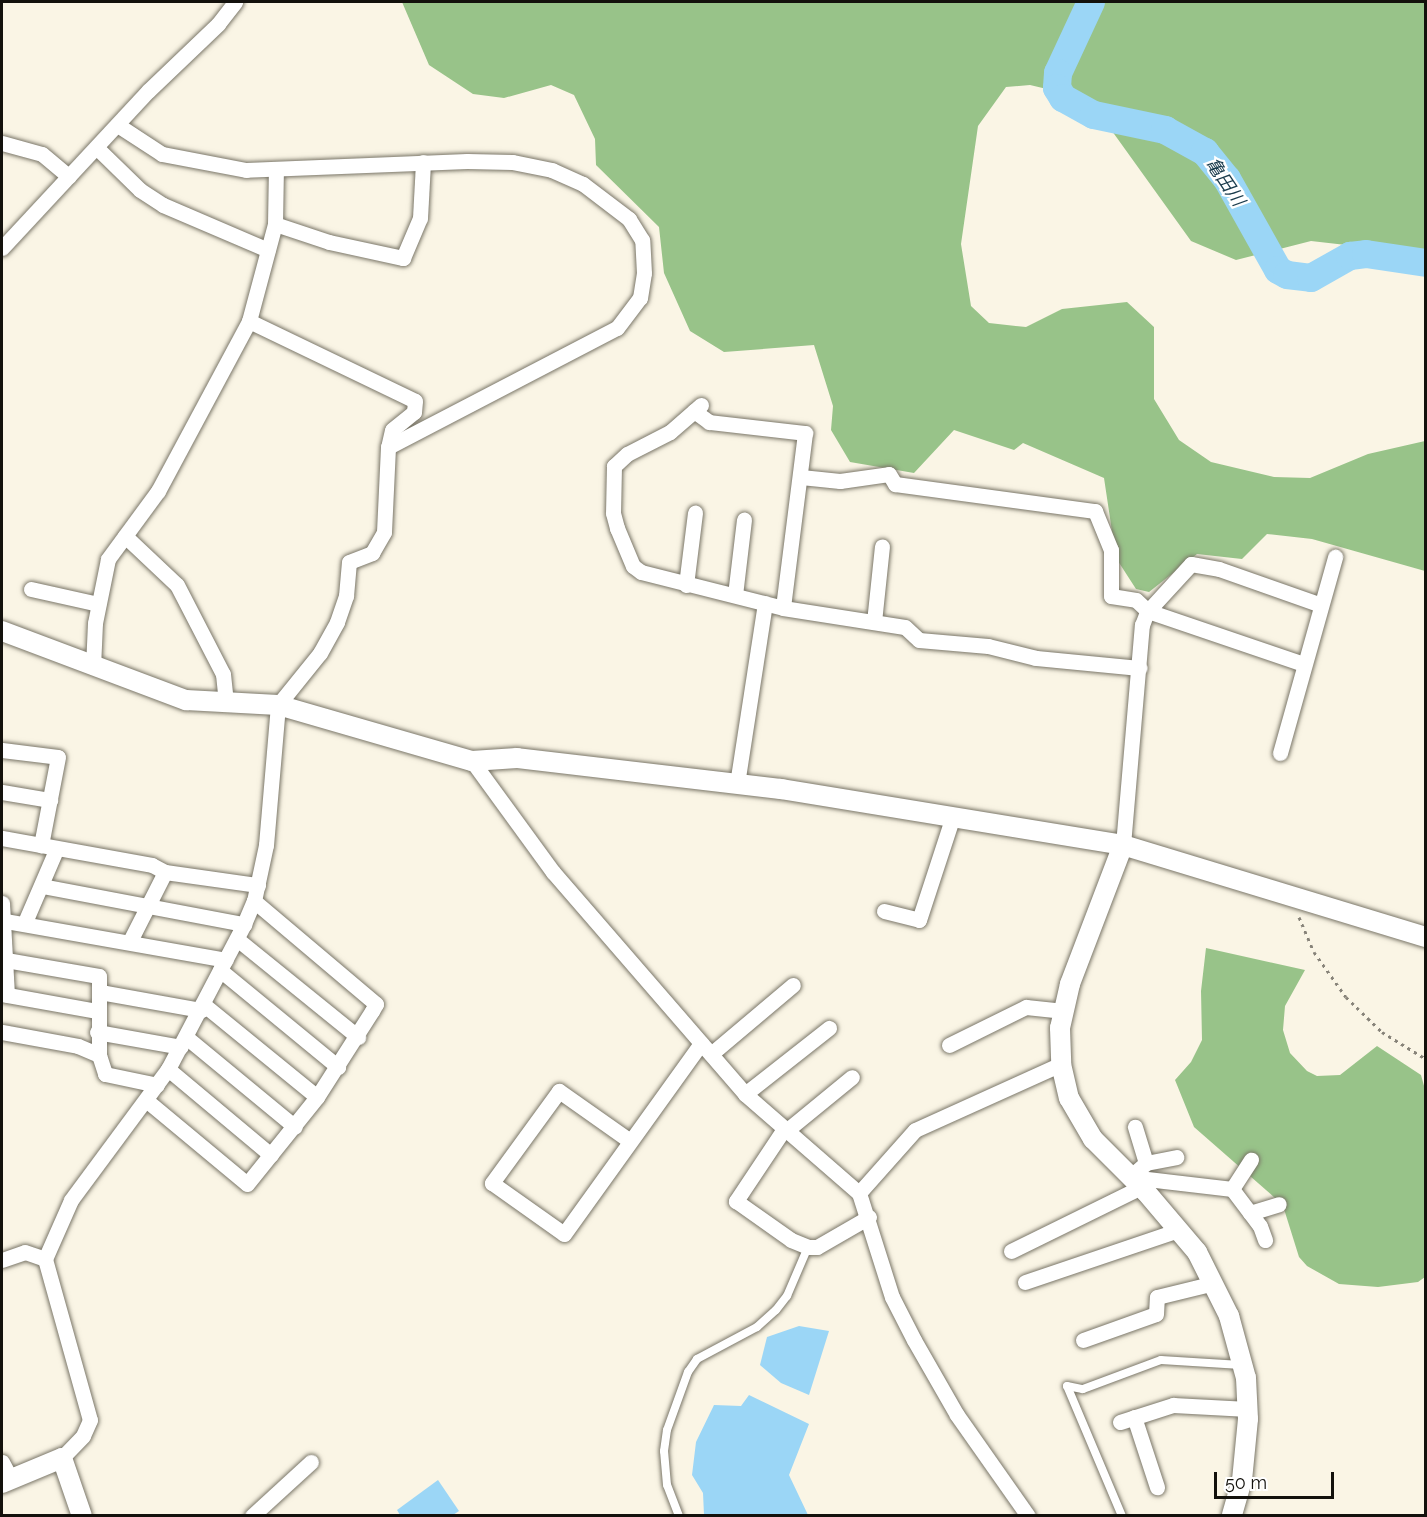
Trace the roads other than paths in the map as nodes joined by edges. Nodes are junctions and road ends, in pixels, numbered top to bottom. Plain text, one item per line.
1 (235, 2) edge
2 (119, 126) junction
3 (2, 143) edge
4 (97, 148) junction
5 (423, 162) junction
6 (276, 169) junction
7 (69, 177) junction
8 (275, 224) junction
9 (2, 248) edge
10 (268, 250) junction
11 (249, 321) junction
12 (388, 447) junction
13 (801, 477) junction
14 (695, 513) dead end
15 (744, 520) dead end
16 (125, 536) junction
17 (882, 546) dead end
18 (1335, 557) dead end
19 (686, 585) junction
20 (31, 589) dead end
21 (735, 595) junction
22 (765, 603) junction
23 (98, 604) junction
24 (1321, 605) junction
25 (783, 608) junction
26 (1148, 611) junction
27 (874, 622) junction
28 (2, 631) edge
29 (1304, 664) junction
30 (93, 667) junction
31 (1140, 668) junction
32 (226, 702) junction
33 (278, 705) junction
34 (2, 750) edge
35 (1280, 753) dead end
36 (472, 760) junction
37 (737, 784) junction
38 (2, 792) edge
39 (50, 801) junction
40 (953, 816) junction
41 (2, 838) edge
42 (41, 845) junction
43 (1123, 845) junction
44 (56, 850) junction
45 (165, 872) junction
46 (258, 885) junction
47 (42, 886) junction
48 (254, 901) junction
49 (147, 907) junction
50 (3, 910) edge
51 (884, 911) dead end
52 (25, 922) junction
53 (244, 924) junction
54 (1425, 937) edge
55 (237, 939) junction
56 (130, 941) junction
57 (4, 952) edge
58 (223, 965) junction
59 (793, 985) dead end
60 (100, 992) junction
61 (4, 995) edge
62 (202, 1007) junction
63 (97, 1011) junction
64 (1064, 1011) junction
65 (829, 1028) dead end
66 (2, 1032) edge
67 (97, 1032) junction
68 (358, 1037) junction
69 (183, 1042) junction
70 (949, 1045) dead end
71 (706, 1048) junction
72 (99, 1055) junction
73 (1061, 1064) junction
74 (338, 1067) junction
75 (168, 1069) junction
76 (852, 1077) dead end
77 (157, 1085) junction
78 (745, 1095) junction
79 (317, 1097) junction
80 (146, 1100) junction
81 (295, 1127) junction
82 (1135, 1127) dead end
83 (785, 1130) junction
84 (630, 1141) junction
85 (271, 1155) junction
86 (1176, 1157) dead end
87 (1251, 1160) dead end
88 (1146, 1163) junction
89 (1136, 1182) junction
90 (1232, 1190) junction
91 (859, 1193) junction
92 (1279, 1204) dead end
93 (1250, 1213) junction
94 (869, 1217) junction
95 (1179, 1230) junction
96 (1265, 1240) dead end
97 (808, 1247) junction
98 (1011, 1251) dead end
99 (45, 1259) junction
100 (2, 1260) edge
101 (1025, 1282) dead end
102 (1214, 1283) junction
103 (1083, 1340) dead end
104 (1242, 1365) junction
105 (1248, 1409) junction
106 (62, 1458) junction
107 (311, 1462) dead end
108 (5, 1475) edge
109 (1157, 1487) dead end
110 (82, 1515) edge
111 (252, 1515) edge
112 (679, 1515) edge
113 (1028, 1515) edge
114 (1122, 1515) edge
115 (1232, 1515) edge

1 - 2 street
2 - 4 street
2 - 6 street
3 - 7 street
4 - 7 street
4 - 10 street
5 - 6 street
5 - 8 street
5 - 12 street
6 - 8 street
7 - 9 street
8 - 10 street
10 - 11 street
11 - 12 street
11 - 16 street
12 - 33 street
13 - 19 street
13 - 25 street
13 - 26 street
14 - 19 street
15 - 21 street
16 - 23 street
16 - 32 street
17 - 27 street
18 - 24 street
19 - 21 street
20 - 23 street
21 - 22 street
22 - 25 street
22 - 37 street
23 - 30 street
24 - 26 street
24 - 29 street
25 - 27 street
26 - 29 street
26 - 31 street
27 - 31 street
28 - 30 street
29 - 35 street
30 - 32 street
31 - 43 street
32 - 33 street
33 - 36 street
33 - 46 street
34 - 39 street
36 - 37 street
36 - 71 street
37 - 40 street
38 - 39 street
39 - 42 street
40 - 43 street
40 - 51 street
41 - 42 street
42 - 44 street
43 - 54 street
43 - 64 street
44 - 45 street
44 - 47 street
45 - 46 street
45 - 49 street
46 - 48 street
47 - 49 street
47 - 52 street
48 - 53 street
48 - 68 street
49 - 53 street
49 - 56 street
50 - 52 street
50 - 57 street
52 - 56 street
53 - 55 street
55 - 58 street
55 - 68 street
56 - 58 street
57 - 60 street
57 - 61 street
58 - 62 street
58 - 74 street
59 - 71 street
60 - 62 street
60 - 63 street
61 - 63 street
62 - 69 street
62 - 79 street
63 - 67 street
64 - 70 street
64 - 73 street
65 - 78 street
66 - 72 street
67 - 69 street
67 - 72 street
68 - 74 street
69 - 75 street
69 - 81 street
71 - 78 street
71 - 84 street
72 - 77 street
73 - 89 street
73 - 91 street
74 - 79 street
75 - 77 street
75 - 85 street
76 - 83 street
77 - 80 street
78 - 83 street
79 - 81 street
80 - 85 street
80 - 99 street
81 - 85 street
82 - 88 street
83 - 91 street
83 - 97 street
84 - 84 street
86 - 88 street
87 - 90 street
88 - 89 street
89 - 90 street
89 - 95 street
89 - 98 street
90 - 93 street
91 - 94 street
92 - 93 street
93 - 96 street
94 - 97 street
94 - 113 street
95 - 101 street
95 - 102 street
97 - 112 lane
99 - 100 street
99 - 106 street
102 - 103 street
102 - 104 street
104 - 105 street
104 - 114 lane
105 - 109 street
105 - 115 street
106 - 108 street
106 - 110 street
107 - 111 street

